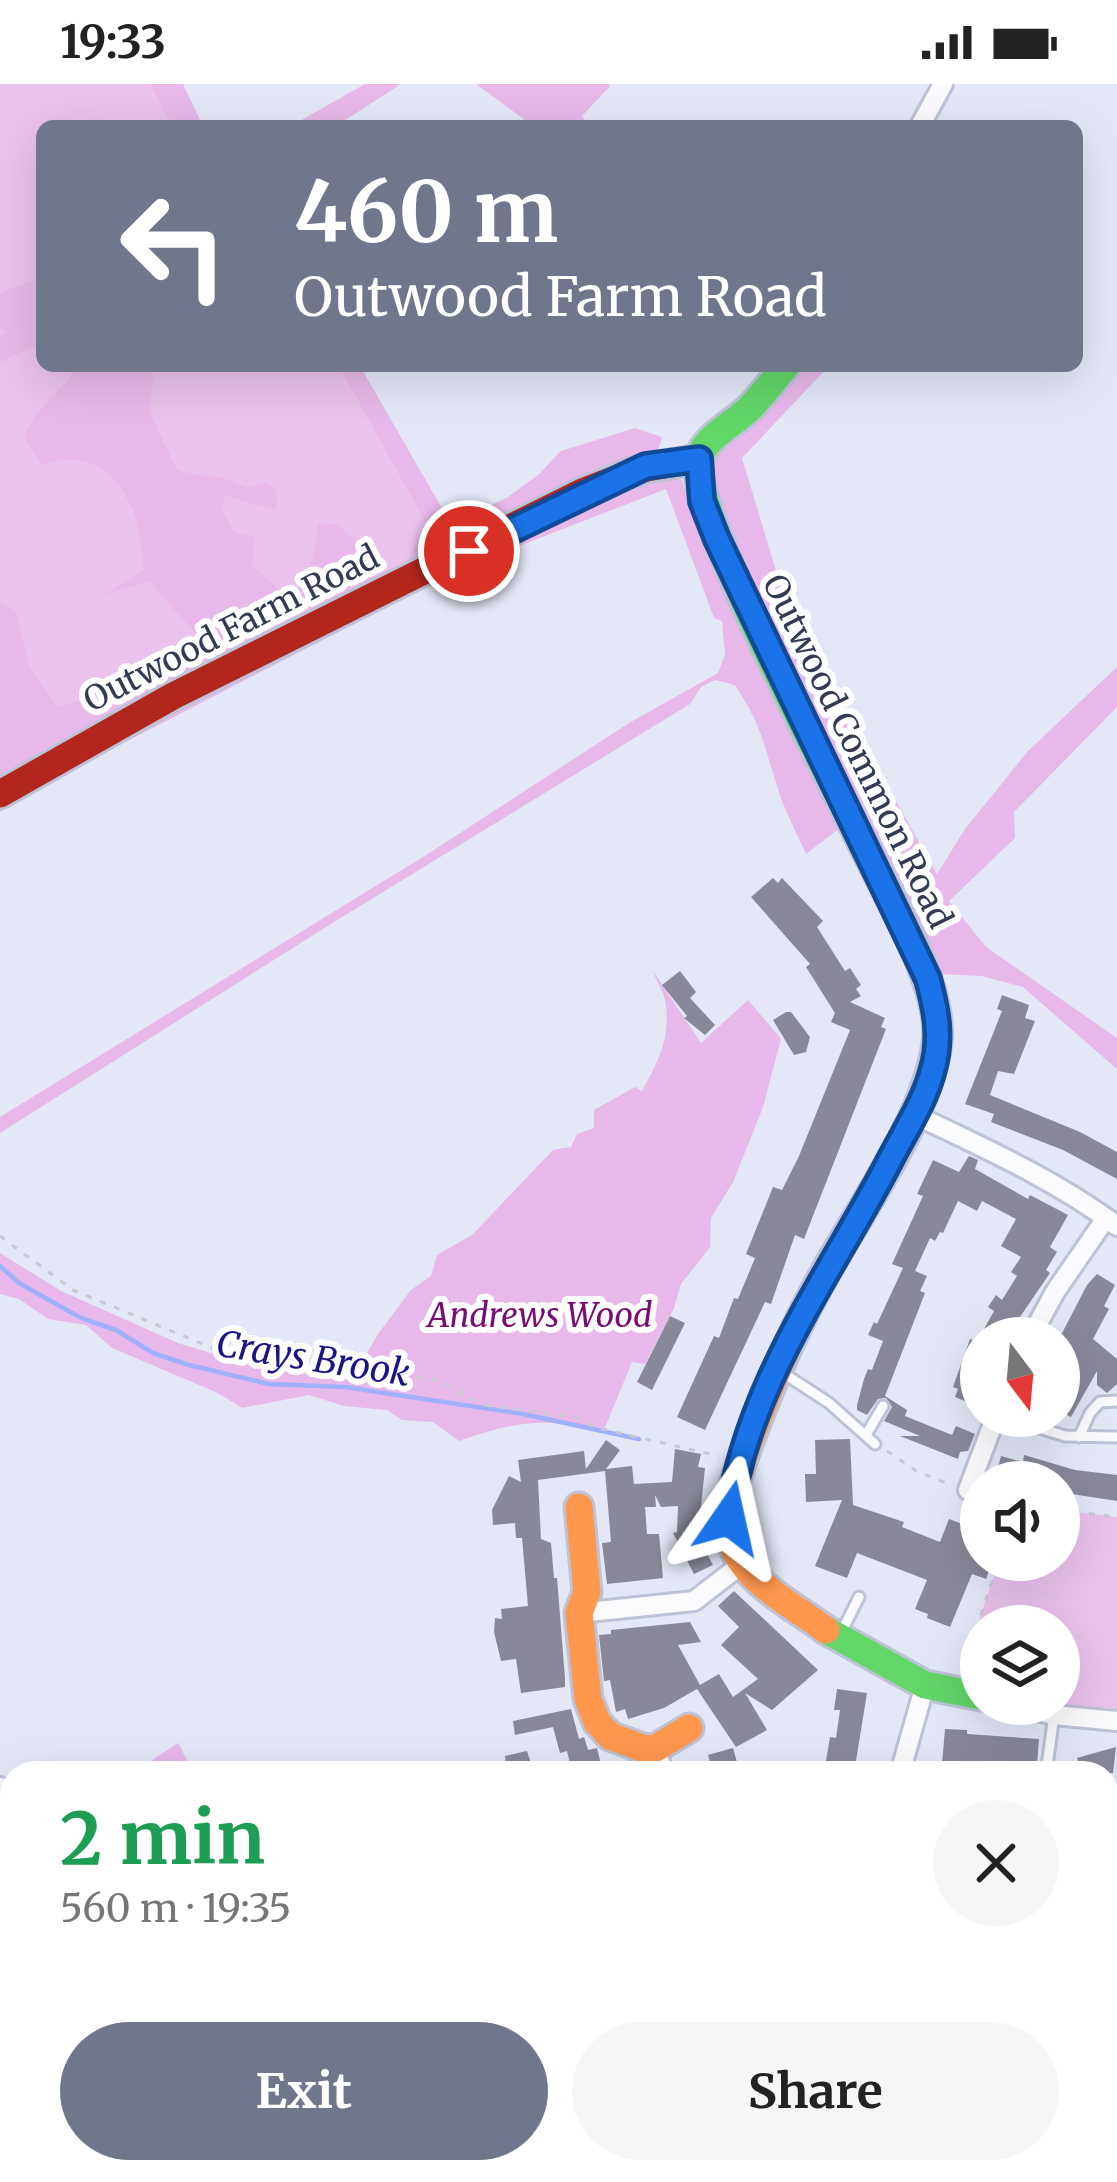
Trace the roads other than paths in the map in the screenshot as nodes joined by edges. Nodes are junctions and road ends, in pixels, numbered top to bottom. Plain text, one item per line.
1 (943, 84) edge
2 (923, 120) edge
3 (781, 372) edge
4 (699, 459) junction
5 (0, 794) edge
6 (913, 1114) junction
7 (1112, 1222) edge
8 (1041, 1317) edge
9 (777, 1370) junction
10 (1117, 1401) edge
11 (883, 1406) dead end
12 (1080, 1435) edge
13 (1080, 1437) edge
14 (1117, 1437) edge
15 (579, 1507) dead end
16 (742, 1564) junction
17 (859, 1597) dead end
18 (579, 1613) junction
19 (838, 1637) junction
20 (925, 1685) junction
21 (960, 1691) edge
22 (1080, 1717) edge
23 (1117, 1721) edge
24 (1053, 1725) edge
25 (689, 1728) dead end
26 (660, 1761) edge
27 (903, 1761) edge
28 (1048, 1761) edge

1 - 2 street
3 - 4 street
4 - 5 street, Outwood Farm Road
4 - 6 street, Outwood Common Road
6 - 7 street
6 - 9 street, Outwood Common Road
7 - 8 street
9 - 11 lane
9 - 16 street, Outwood Common Road
10 - 12 lane
13 - 14 lane
15 - 18 street
16 - 18 street
16 - 19 street
17 - 19 lane
18 - 26 street
19 - 20 street
20 - 21 street
20 - 27 street
22 - 23 street
24 - 28 lane
25 - 26 street

